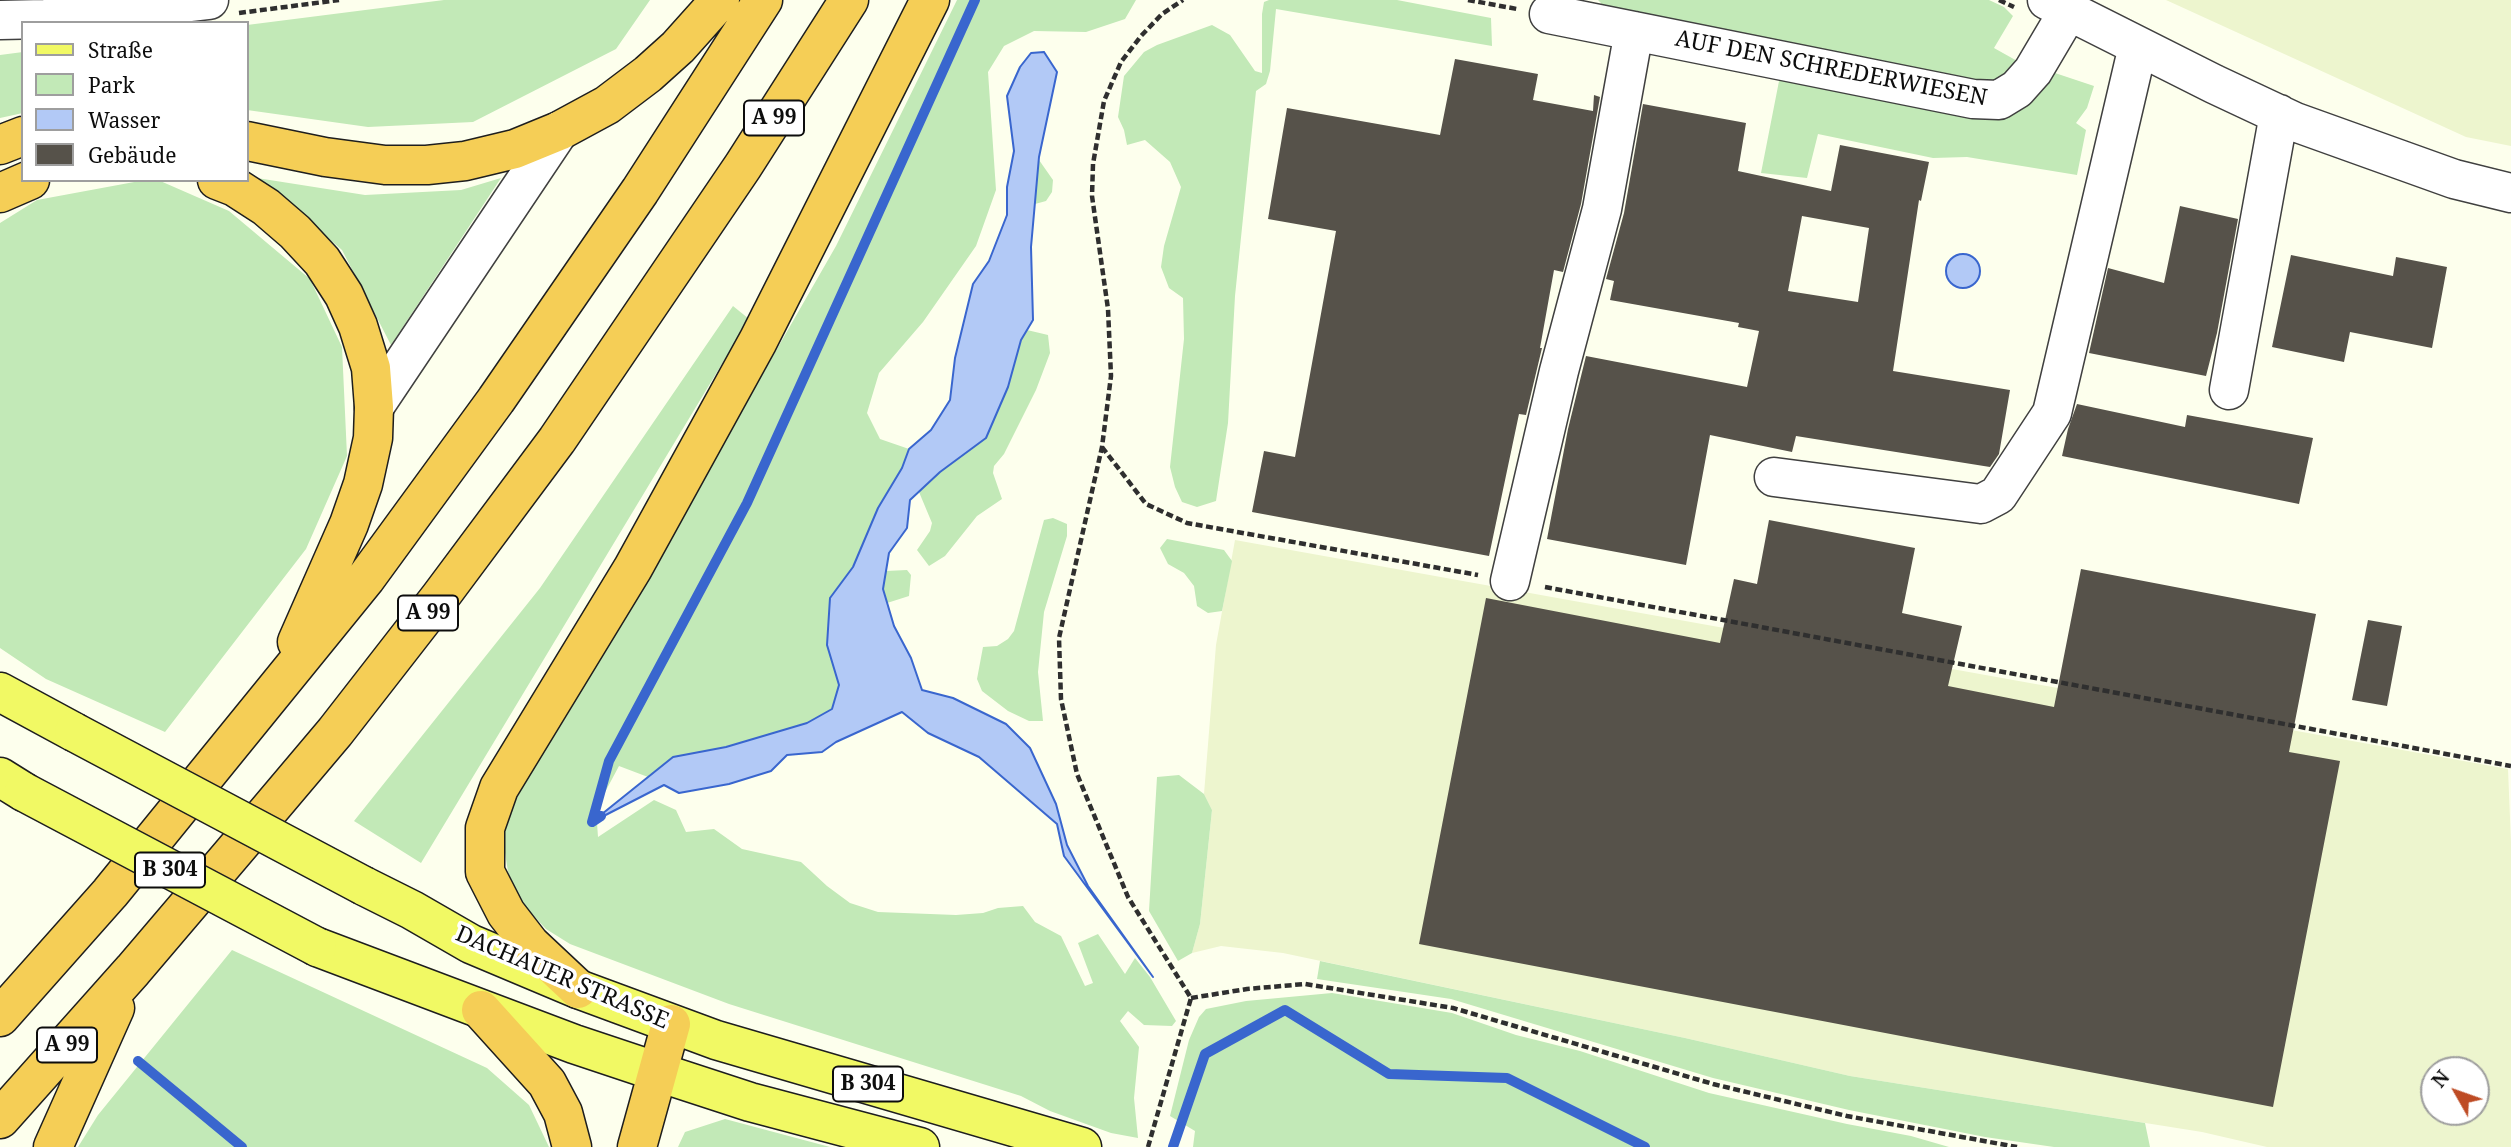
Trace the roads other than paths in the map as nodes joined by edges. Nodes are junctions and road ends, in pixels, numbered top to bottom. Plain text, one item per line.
1 (720, 0) edge
2 (763, 0) edge
3 (849, 0) edge
4 (930, 0) edge
5 (2057, 4) edge
6 (220, 7) edge
7 (1549, 14) road end
8 (0, 20) edge
9 (1634, 31) junction
10 (2138, 46) junction
11 (2279, 114) junction
12 (559, 131) junction
13 (21, 137) edge
14 (248, 141) edge
15 (0, 145) edge
16 (25, 182) edge
17 (223, 182) edge
18 (0, 193) edge
19 (2511, 193) edge
20 (2229, 390) dead end
21 (374, 407) junction
22 (1774, 477) dead end
23 (1510, 581) road end
24 (276, 690) junction
25 (0, 692) edge
26 (12, 784) edge
27 (133, 971) junction
28 (578, 989) junction
29 (481, 1010) junction
30 (0, 1017) edge
31 (671, 1024) junction
32 (658, 1072) junction
33 (0, 1119) edge
34 (53, 1147) edge
35 (572, 1147) edge
36 (637, 1147) edge
37 (920, 1147) edge
38 (1082, 1147) edge

1 - 12 highway
2 - 24 highway
3 - 27 highway, A 99
4 - 28 highway
5 - 9 street, AUF DEN SCHREDERWIESEN
5 - 10 street, AUF DEN SCHREDERWIESEN
6 - 8 street
7 - 9 street, AUF DEN SCHREDERWIESEN
9 - 23 street
10 - 11 street, AUF DEN SCHREDERWIESEN
10 - 22 street
11 - 19 street, AUF DEN SCHREDERWIESEN
11 - 20 street
12 - 14 highway
12 - 21 street
13 - 15 highway
16 - 18 highway
17 - 21 highway
21 - 24 highway
24 - 30 highway
25 - 28 main road, DACHAUER STRASSE / B 304, bridge
26 - 29 main road, B 304, bridge
27 - 33 highway, A 99
27 - 34 highway
28 - 31 main road, DACHAUER STRASSE / B 304
29 - 32 main road, B 304
29 - 35 highway
31 - 32 highway
31 - 38 main road, DACHAUER STRASSE / B 304
32 - 36 highway
32 - 37 main road, B 304

